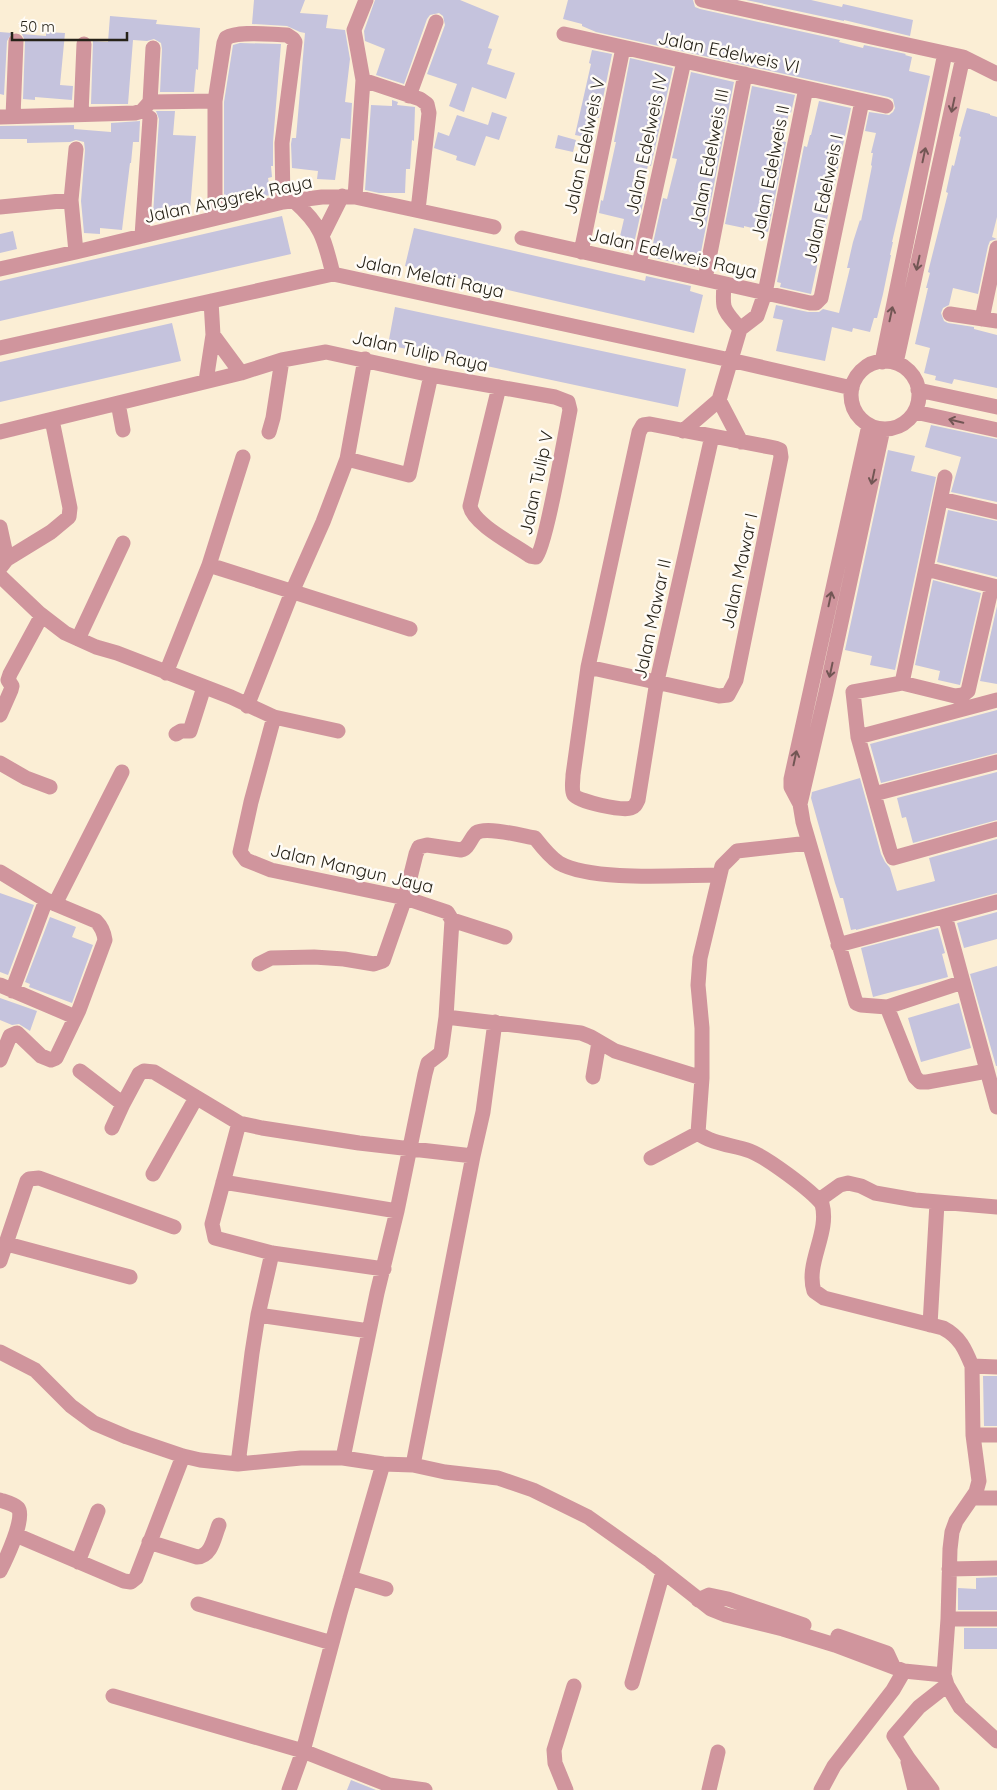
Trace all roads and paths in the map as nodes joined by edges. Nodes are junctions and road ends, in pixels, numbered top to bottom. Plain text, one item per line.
1 (366, 0) edge
2 (702, 0) edge
3 (436, 22) dead end
4 (564, 34) dead end
5 (16, 41) dead end
6 (84, 44) dead end
7 (153, 48) dead end
8 (623, 48) junction
9 (945, 53) junction
10 (963, 57) junction
11 (684, 61) junction
12 (745, 74) junction
13 (997, 74) edge
14 (363, 80) junction
15 (806, 88) junction
16 (409, 96) junction
17 (215, 101) junction
18 (862, 101) junction
19 (150, 102) junction
20 (886, 106) dead end
21 (81, 114) junction
22 (6, 117) edge
23 (150, 118) dead end
24 (76, 149) dead end
25 (348, 197) junction
26 (71, 200) junction
27 (288, 201) junction
28 (0, 207) edge
29 (418, 210) junction
30 (216, 218) junction
31 (494, 227) dead end
32 (322, 234) junction
33 (142, 236) junction
34 (522, 238) dead end
35 (997, 248) edge
36 (76, 252) junction
37 (581, 252) junction
38 (639, 264) junction
39 (0, 268) edge
40 (333, 274) junction
41 (705, 279) junction
42 (724, 284) junction
43 (765, 293) junction
44 (211, 301) junction
45 (816, 303) joint
46 (950, 314) dead end
47 (990, 320) edge
48 (740, 329) junction
49 (213, 335) junction
50 (0, 348) edge
51 (365, 359) junction
52 (282, 360) junction
53 (730, 360) junction
54 (889, 362) junction
55 (241, 373) junction
56 (431, 375) junction
57 (206, 381) junction
58 (499, 387) junction
59 (852, 388) junction
60 (918, 390) junction
61 (719, 400) junction
62 (118, 403) junction
63 (997, 407) edge
64 (570, 410) joint
65 (915, 412) junction
66 (52, 420) junction
67 (876, 427) junction
68 (123, 430) dead end
69 (997, 430) edge
70 (683, 431) junction
71 (0, 432) edge
72 (268, 432) dead end
73 (712, 436) junction
74 (741, 442) junction
75 (243, 457) dead end
76 (347, 459) junction
77 (945, 477) dead end
78 (941, 499) junction
79 (997, 512) edge
80 (0, 527) edge
81 (123, 543) dead end
82 (4, 563) edge
83 (209, 565) junction
84 (926, 569) junction
85 (0, 576) edge
86 (995, 586) edge
87 (292, 592) junction
88 (42, 615) junction
89 (410, 629) dead end
90 (78, 639) junction
91 (588, 667) junction
92 (166, 673) junction
93 (658, 682) junction
94 (902, 683) junction
95 (204, 687) junction
96 (826, 692) junction
97 (853, 692) junction
98 (997, 700) edge
99 (247, 706) junction
100 (0, 715) edge
101 (274, 717) junction
102 (338, 731) dead end
103 (176, 734) dead end
104 (858, 737) junction
105 (997, 762) edge
106 (0, 763) edge
107 (122, 772) dead end
108 (50, 787) dead end
109 (874, 794) junction
110 (800, 804) junction
111 (997, 829) edge
112 (809, 843) junction
113 (0, 872) edge
114 (720, 875) junction
115 (406, 898) junction
116 (50, 902) junction
117 (997, 902) edge
118 (945, 916) junction
119 (452, 920) junction
120 (505, 937) dead end
121 (838, 945) junction
122 (259, 964) dead end
123 (963, 982) junction
124 (6, 988) edge
125 (887, 1007) junction
126 (75, 1016) junction
127 (446, 1017) junction
128 (495, 1022) junction
129 (599, 1042) junction
130 (0, 1060) edge
131 (987, 1071) junction
132 (80, 1072) dead end
133 (593, 1077) dead end
134 (702, 1078) junction
135 (196, 1098) junction
136 (123, 1104) junction
137 (997, 1107) edge
138 (239, 1123) junction
139 (112, 1128) dead end
140 (698, 1133) junction
141 (410, 1149) junction
142 (473, 1156) junction
143 (651, 1158) dead end
144 (153, 1174) dead end
145 (223, 1182) junction
146 (819, 1200) junction
147 (937, 1203) junction
148 (997, 1207) edge
149 (397, 1211) junction
150 (174, 1227) dead end
151 (6, 1244) junction
152 (272, 1254) junction
153 (0, 1261) edge
154 (384, 1269) junction
155 (130, 1277) dead end
156 (258, 1315) junction
157 (930, 1325) junction
158 (369, 1331) junction
159 (0, 1352) edge
160 (972, 1366) junction
161 (997, 1366) edge
162 (973, 1435) junction
163 (997, 1435) edge
164 (184, 1456) junction
165 (343, 1458) junction
166 (238, 1464) junction
167 (383, 1464) junction
168 (413, 1465) junction
169 (972, 1498) junction
170 (997, 1498) edge
171 (0, 1500) edge
172 (98, 1511) dead end
173 (219, 1525) dead end
174 (16, 1535) junction
175 (149, 1542) junction
176 (78, 1562) junction
177 (949, 1568) junction
178 (997, 1568) edge
179 (0, 1571) edge
180 (663, 1572) junction
181 (350, 1578) junction
182 (386, 1589) dead end
183 (198, 1604) dead end
184 (948, 1619) junction
185 (997, 1619) edge
186 (332, 1643) junction
187 (898, 1668) junction
188 (945, 1680) junction
189 (632, 1683) dead end
190 (574, 1686) dead end
191 (113, 1696) dead end
192 (997, 1741) edge
193 (302, 1751) junction
194 (718, 1752) dead end
195 (908, 1758) junction
196 (290, 1790) edge
197 (425, 1790) edge
198 (566, 1790) edge
199 (708, 1790) edge
200 (821, 1790) edge
201 (915, 1790) edge
202 (932, 1790) edge

1 - 14 street
2 - 9 street
3 - 16 street
4 - 8 street, Jalan Edelweis VI
5 - 22 street
6 - 21 street
7 - 19 street
8 - 11 street, Jalan Edelweis VI
8 - 37 street, Jalan Edelweis V
9 - 10 street
54 -> 9 street
10 - 13 street
10 -> 54 street
11 - 12 street, Jalan Edelweis VI
11 - 38 street, Jalan Edelweis IV
12 - 15 street, Jalan Edelweis VI
12 - 41 street, Jalan Edelweis III
14 - 16 street
14 - 25 street
15 - 18 street, Jalan Edelweis VI
15 - 43 street, Jalan Edelweis II
16 - 29 street
17 - 19 street
17 - 27 street
17 - 30 street
18 - 20 street, Jalan Edelweis VI
18 - 45 street, Jalan Edelweis I
19 - 21 street
21 - 22 street
23 - 33 street
24 - 26 street
25 - 27 street, Jalan Anggrek Raya
25 - 29 street, Jalan Anggrek Raya
25 - 32 street
26 - 28 street
26 - 36 street
27 - 30 street, Jalan Anggrek Raya
27 - 32 street
29 - 31 street, Jalan Anggrek Raya
30 - 33 street, Jalan Anggrek Raya
32 - 40 street
33 - 36 street, Jalan Anggrek Raya
34 - 37 street, Jalan Edelweis Raya
35 - 47 street
36 - 39 street, Jalan Anggrek Raya
37 - 38 street, Jalan Edelweis Raya
38 - 41 street, Jalan Edelweis Raya
40 - 44 street, Jalan Melati Raya
40 - 53 street, Jalan Melati Raya
41 - 42 street, Jalan Edelweis Raya
42 - 43 street, Jalan Edelweis Raya
42 - 48 street
43 - 45 street, Jalan Edelweis Raya
43 - 48 street, Jalan Edelweis II
44 - 49 street
44 - 50 street, Jalan Melati Raya
46 - 47 street
48 - 53 street
49 - 55 street
49 - 57 street
51 - 52 street, Jalan Tulip Raya
51 - 56 street, Jalan Tulip Raya
51 - 76 street
52 - 55 street, Jalan Tulip Raya
52 - 72 street
53 - 59 street, Jalan Melati Raya
53 - 61 street
54 - 59 street
54 - 60 street
55 - 57 street, Jalan Tulip Raya
56 - 58 street, Jalan Tulip Raya
56 - 76 street
57 - 62 street, Jalan Tulip Raya
58 - 64 street, Jalan Tulip Raya
58 - 64 street, Jalan Tulip V
59 - 67 street
60 - 63 street
60 - 65 street
61 - 70 street
61 - 74 street
62 - 66 street, Jalan Tulip Raya
62 - 68 street
65 - 67 street
69 -> 65 street
66 - 71 street, Jalan Tulip Raya
66 - 82 street
67 -> 96 street
110 -> 67 street
70 - 73 street, Jalan Mawar I
70 - 91 street, Jalan Mawar I
73 - 74 street, Jalan Mawar I
73 - 93 street, Jalan Mawar II
74 - 93 street, Jalan Mawar I
75 - 83 street
76 - 87 street
77 - 78 street
78 - 79 street
78 - 84 street
80 - 82 street
81 - 90 street
83 - 87 street
83 - 92 street
84 - 86 street
84 - 94 street
85 - 88 street
86 - 94 street
87 - 89 street
87 - 99 street
88 - 90 street
88 - 100 street
90 - 92 street
91 - 93 street
91 - 93 street, Jalan Mawar II
92 - 95 street
94 - 97 street
95 - 99 street
95 - 103 street
96 - 97 street
96 - 110 street
97 - 104 street
98 - 104 street
99 - 101 street
101 - 102 street
101 - 115 street, Jalan Mangun Jaya
104 - 109 street
105 - 109 street
106 - 108 street
107 - 116 street
109 - 111 street
110 - 112 street
112 - 114 street
112 - 121 street
113 - 116 street
114 - 115 street
114 - 134 street
115 - 119 street, Jalan Mangun Jaya
115 - 122 street
116 - 124 street
116 - 126 street
117 - 118 street
118 - 121 street
118 - 123 street
119 - 120 street, Jalan Mangun Jaya
119 - 127 street
121 - 125 street
123 - 125 street
123 - 131 street
124 - 126 street
125 - 131 street
126 - 130 street
127 - 128 street
127 - 141 street
128 - 129 street
128 - 142 street
129 - 133 street
129 - 134 street
131 - 137 street
132 - 136 street
134 - 140 street
135 - 136 street
135 - 138 street
135 - 144 street
136 - 139 street
138 - 141 street
138 - 145 street
140 - 143 street
140 - 146 street
141 - 142 street
141 - 149 street
142 - 168 street
145 - 149 street
145 - 152 street
146 - 147 street
146 - 157 street
147 - 148 street
147 - 157 street
149 - 154 street
150 - 151 street
151 - 153 street
151 - 155 street
152 - 154 street
152 - 156 street
154 - 158 street
156 - 158 street
156 - 166 street
157 - 160 street
158 - 165 street
159 - 164 street
160 - 161 street
160 - 162 street
162 - 163 street
162 - 169 street
164 - 166 street
164 - 175 street
165 - 166 street
165 - 167 street
167 - 168 street
167 - 181 street
168 - 180 street
169 - 170 street
169 - 177 street
171 - 174 street
172 - 176 street
173 - 175 street
174 - 176 street
174 - 179 street
175 - 176 street
177 - 178 street
177 - 184 street
180 - 187 street
180 - 189 street
181 - 182 street
181 - 186 street
183 - 186 street
184 - 185 street
184 - 188 street
186 - 193 street
187 - 188 street
187 - 200 street
188 - 192 street
188 - 195 street
190 - 198 street
191 - 193 street
193 - 196 street
193 - 197 street
194 - 199 street
195 - 201 street
195 - 202 street

